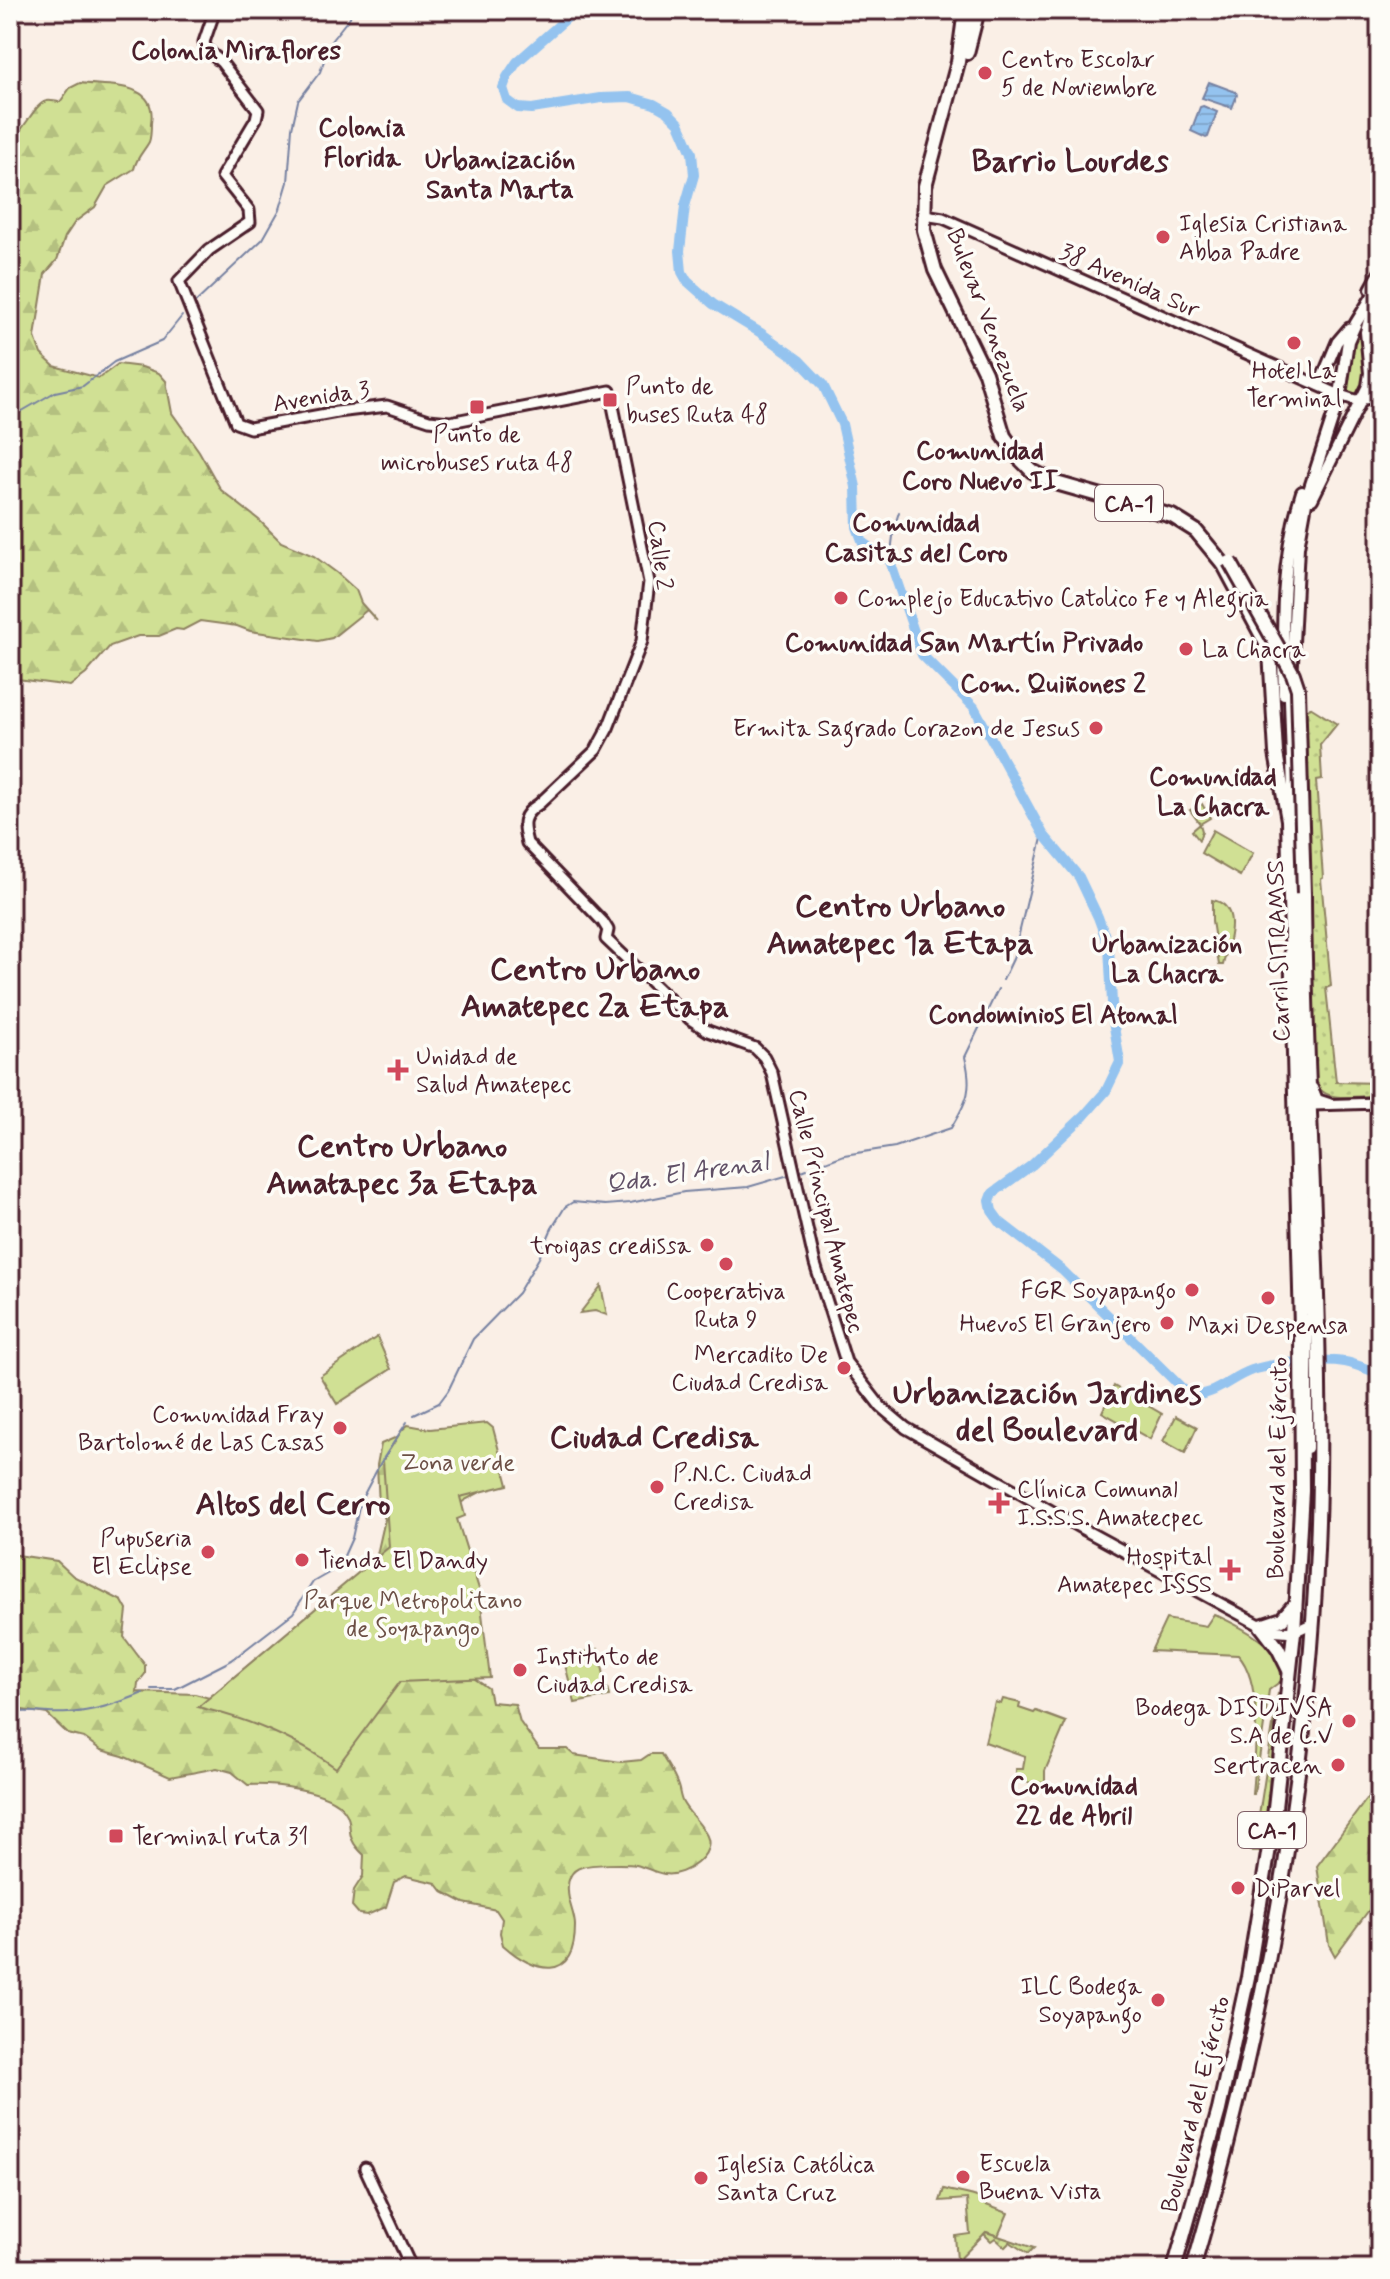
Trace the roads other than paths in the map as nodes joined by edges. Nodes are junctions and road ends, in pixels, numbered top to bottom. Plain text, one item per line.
1 (215, 10) edge
2 (965, 10) edge
3 (978, 10) edge
4 (924, 199) junction
5 (927, 215) junction
6 (924, 230) junction
7 (1380, 273) edge
8 (1380, 284) edge
9 (1380, 301) edge
10 (1349, 328) junction
11 (1372, 354) junction
12 (1380, 370) edge
13 (1319, 385) junction
14 (610, 391) joint
15 (1337, 394) junction
16 (1380, 397) edge
17 (1364, 399) junction
18 (1298, 547) junction
19 (1230, 562) joint
20 (1288, 820) junction
21 (522, 824) joint
22 (1294, 1080) junction
23 (1311, 1082) junction
24 (1380, 1103) edge
25 (1329, 1104) junction
26 (1310, 1105) junction
27 (1313, 1128) junction
28 (1296, 1132) junction
29 (1311, 1342) junction
30 (1310, 1381) junction
31 (1296, 1601) junction
32 (1261, 1626) junction
33 (1304, 1628) junction
34 (1291, 1673) junction
35 (1275, 1868) junction
36 (365, 2168) dead end
37 (412, 2269) edge
38 (1176, 2269) edge
39 (1191, 2269) edge

1 - 14 street, Avenida 3
2 - 4 highway, Bulevar Venezuela / CA-1
3 - 5 highway, Bulevar Venezuela / CA-1
4 - 5 highway
4 - 6 highway, Bulevar Venezuela / CA-1
5 - 6 highway
5 - 13 street, 38 Avenida Sur
5 - 19 highway, Bulevar Venezuela / CA-1
6 - 20 highway, Bulevar Venezuela / CA-1
7 - 10 main road
8 - 15 main road, Carril SITRAMSS
8 - 17 main road, Carril SITRAMSS
9 - 11 main road
10 - 13 street
10 - 15 main road
11 - 12 street
11 - 17 main road
13 - 15 street, 38 Avenida Sur
14 - 21 street, Calle 2
15 - 17 street, 38 Avenida Sur
15 - 18 main road, Carril SITRAMSS
15 - 20 main road, Boulevard del Ejército
16 - 17 street
17 - 18 main road, Carril SITRAMSS
18 - 29 main road, Carril SITRAMSS
19 - 23 highway, Boulevard del Ejército / CA-1, bridge
20 - 22 highway, Boulevard del Ejército / CA-1
21 - 32 street, Calle Principal Amatepec
22 - 23 highway
22 - 26 street
22 - 28 highway, Boulevard del Ejército / CA-1
23 - 25 main road
23 - 26 highway, Boulevard del Ejército / CA-1
24 - 25 street
25 - 26 street
25 - 27 main road
26 - 27 highway, Boulevard del Ejército / CA-1
26 - 28 street
27 - 28 highway
27 - 29 highway, Boulevard del Ejército / CA-1
28 - 29 highway, Boulevard del Ejército / CA-1
29 - 30 highway, Boulevard del Ejército / CA-1
30 - 31 highway, Boulevard del Ejército / CA-1
30 - 33 highway, Boulevard del Ejército / CA-1
31 - 32 highway
31 - 33 highway, Boulevard del Ejército / CA-1
32 - 33 street, Calle Principal Amatepec
32 - 34 highway
33 - 34 highway, Boulevard del Ejército / CA-1
33 - 35 main road
33 - 39 highway, Boulevard del Ejército / CA-1
34 - 38 highway, Boulevard del Ejército / CA-1
35 - 38 main road
35 - 39 main road
36 - 37 street

